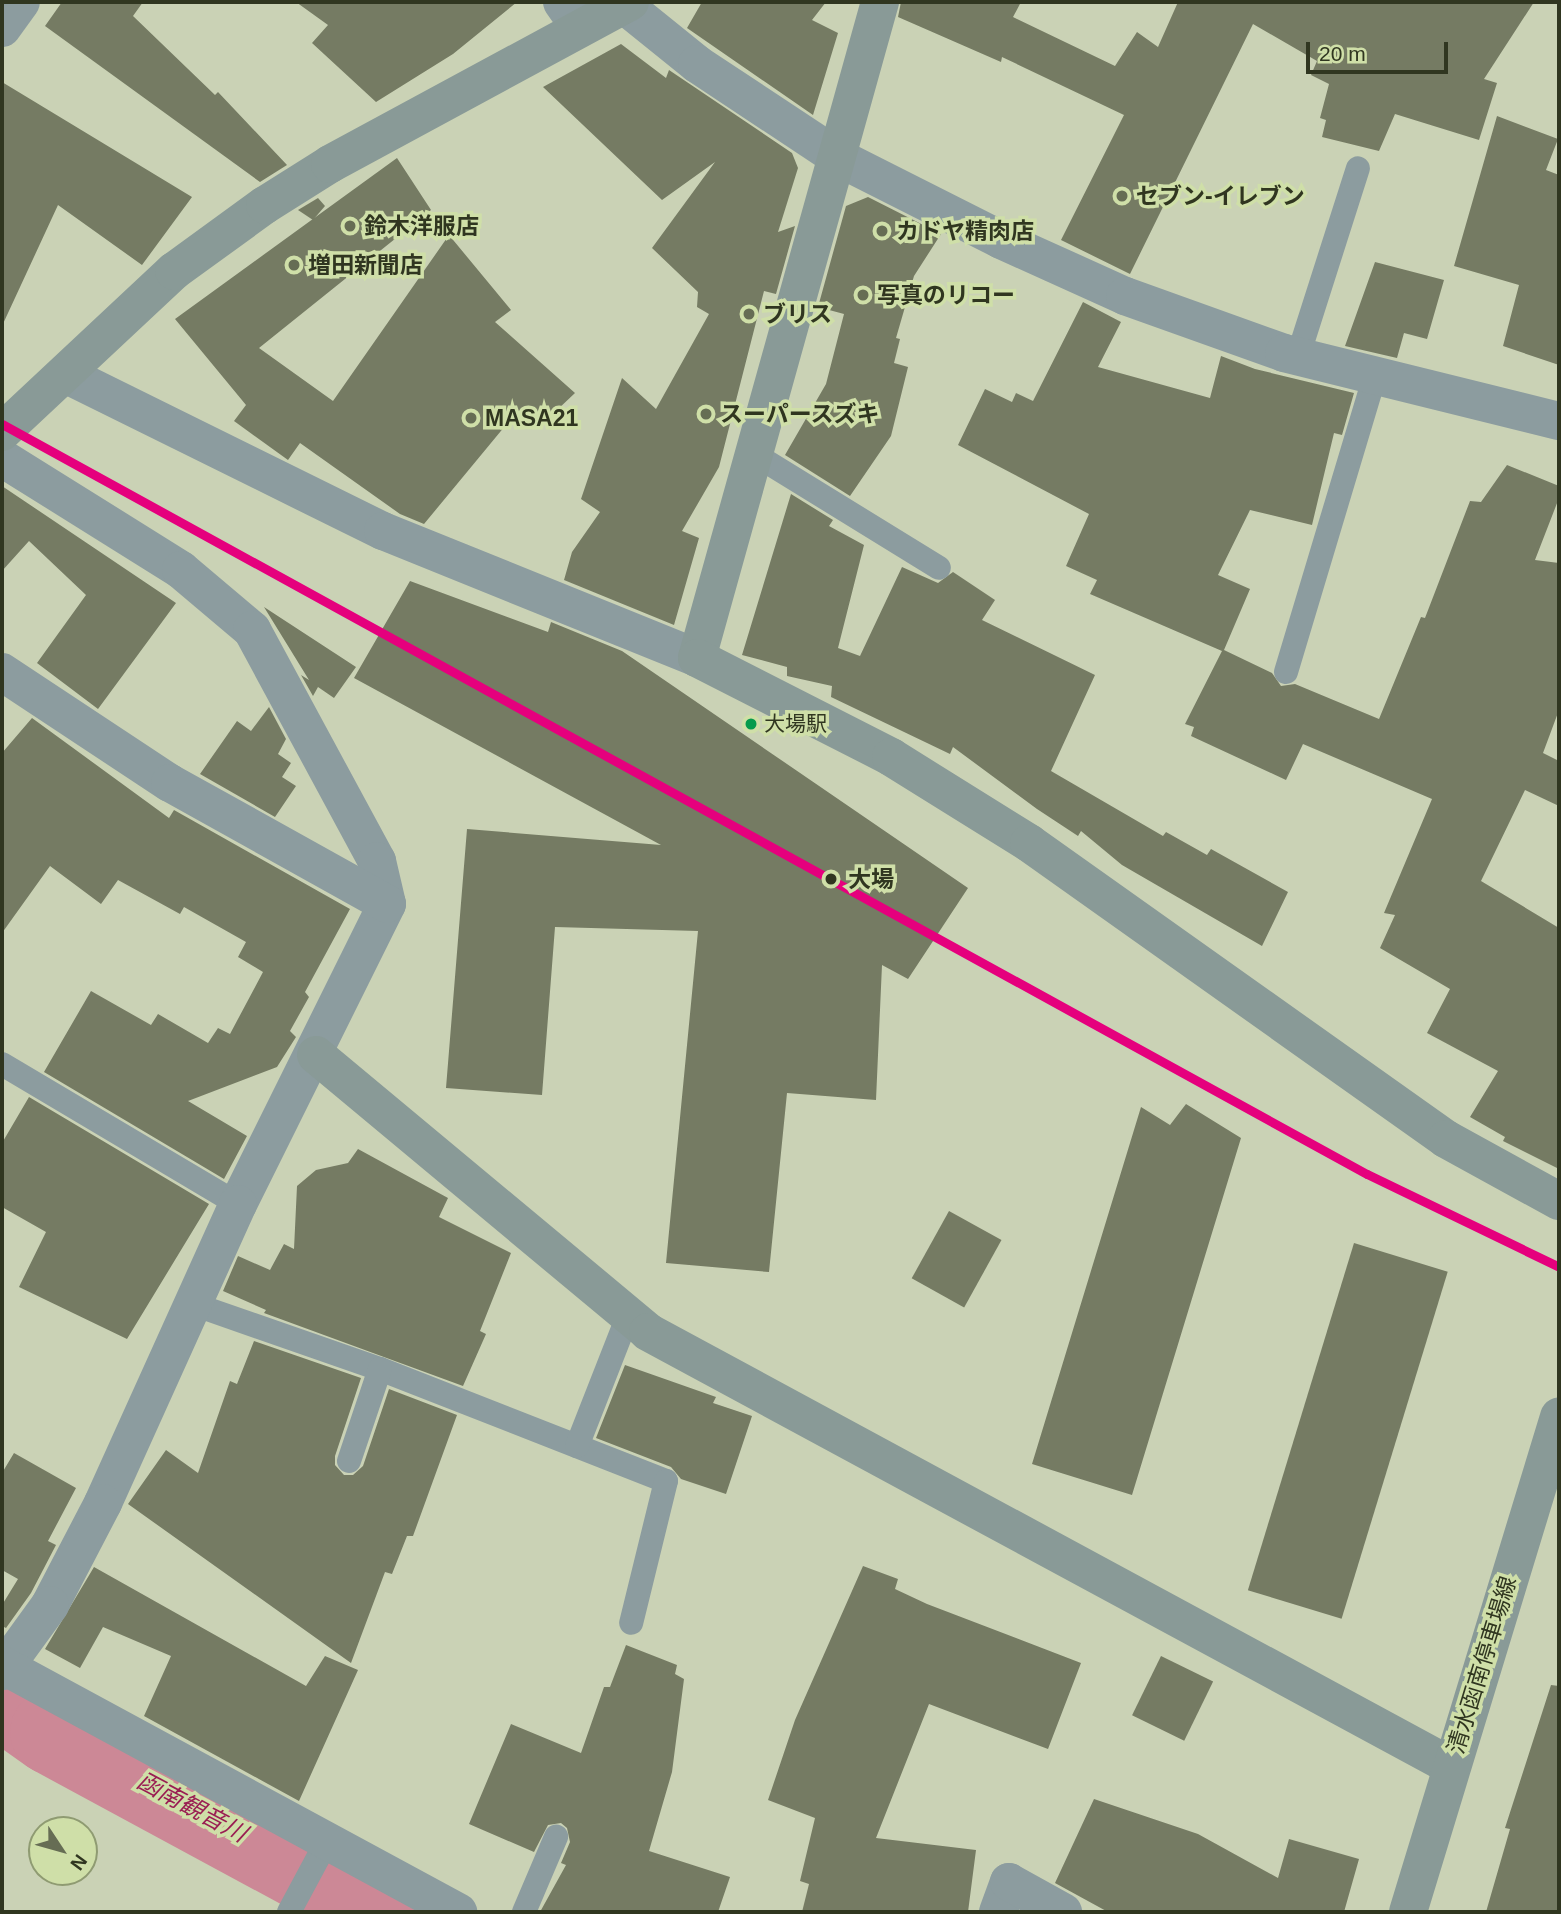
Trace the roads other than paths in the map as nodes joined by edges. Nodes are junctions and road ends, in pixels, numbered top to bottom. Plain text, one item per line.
1 (21, 2) edge
2 (880, 2) edge
3 (627, 3) edge
4 (570, 14) edge
5 (2, 28) edge
6 (839, 158) junction
7 (1358, 169) dead end
8 (1298, 356) junction
9 (65, 374) junction
10 (1375, 375) junction
11 (1559, 421) edge
12 (2, 432) edge
13 (754, 454) junction
14 (2, 458) edge
15 (939, 568) dead end
16 (696, 658) junction
17 (1286, 672) dead end
18 (2, 673) edge
19 (387, 904) junction
20 (316, 1055) junction
21 (2, 1064) edge
22 (1559, 1201) edge
23 (238, 1204) junction
24 (193, 1304) junction
25 (628, 1316) junction
26 (380, 1369) junction
27 (1559, 1417) edge
28 (577, 1446) junction
29 (349, 1461) dead end
30 (631, 1623) dead end
31 (3, 1668) edge
32 (1451, 1766) junction
33 (556, 1837) dead end
34 (321, 1850) junction
35 (294, 1902) edge
36 (456, 1912) edge
37 (524, 1912) edge
38 (998, 1912) edge
39 (1063, 1912) edge
40 (1408, 1912) edge

1 - 5 street
2 - 6 street
3 - 4 street
3 - 6 street
4 - 9 street
6 - 8 street
6 - 13 street
7 - 8 lane
8 - 10 street
9 - 12 street
9 - 16 street
10 - 11 street
10 - 17 lane
13 - 15 lane
13 - 16 street
14 - 19 street
16 - 22 street
18 - 19 street
19 - 20 street
20 - 23 street
20 - 25 street
21 - 23 lane
23 - 24 street
24 - 26 lane
24 - 31 street
25 - 28 lane
25 - 32 street
26 - 28 lane
26 - 29 lane
27 - 32 street, 清水函南停車場線
28 - 30 lane
31 - 34 street
32 - 40 street, 清水函南停車場線
33 - 37 lane
34 - 35 lane
34 - 36 street
38 - 39 street

